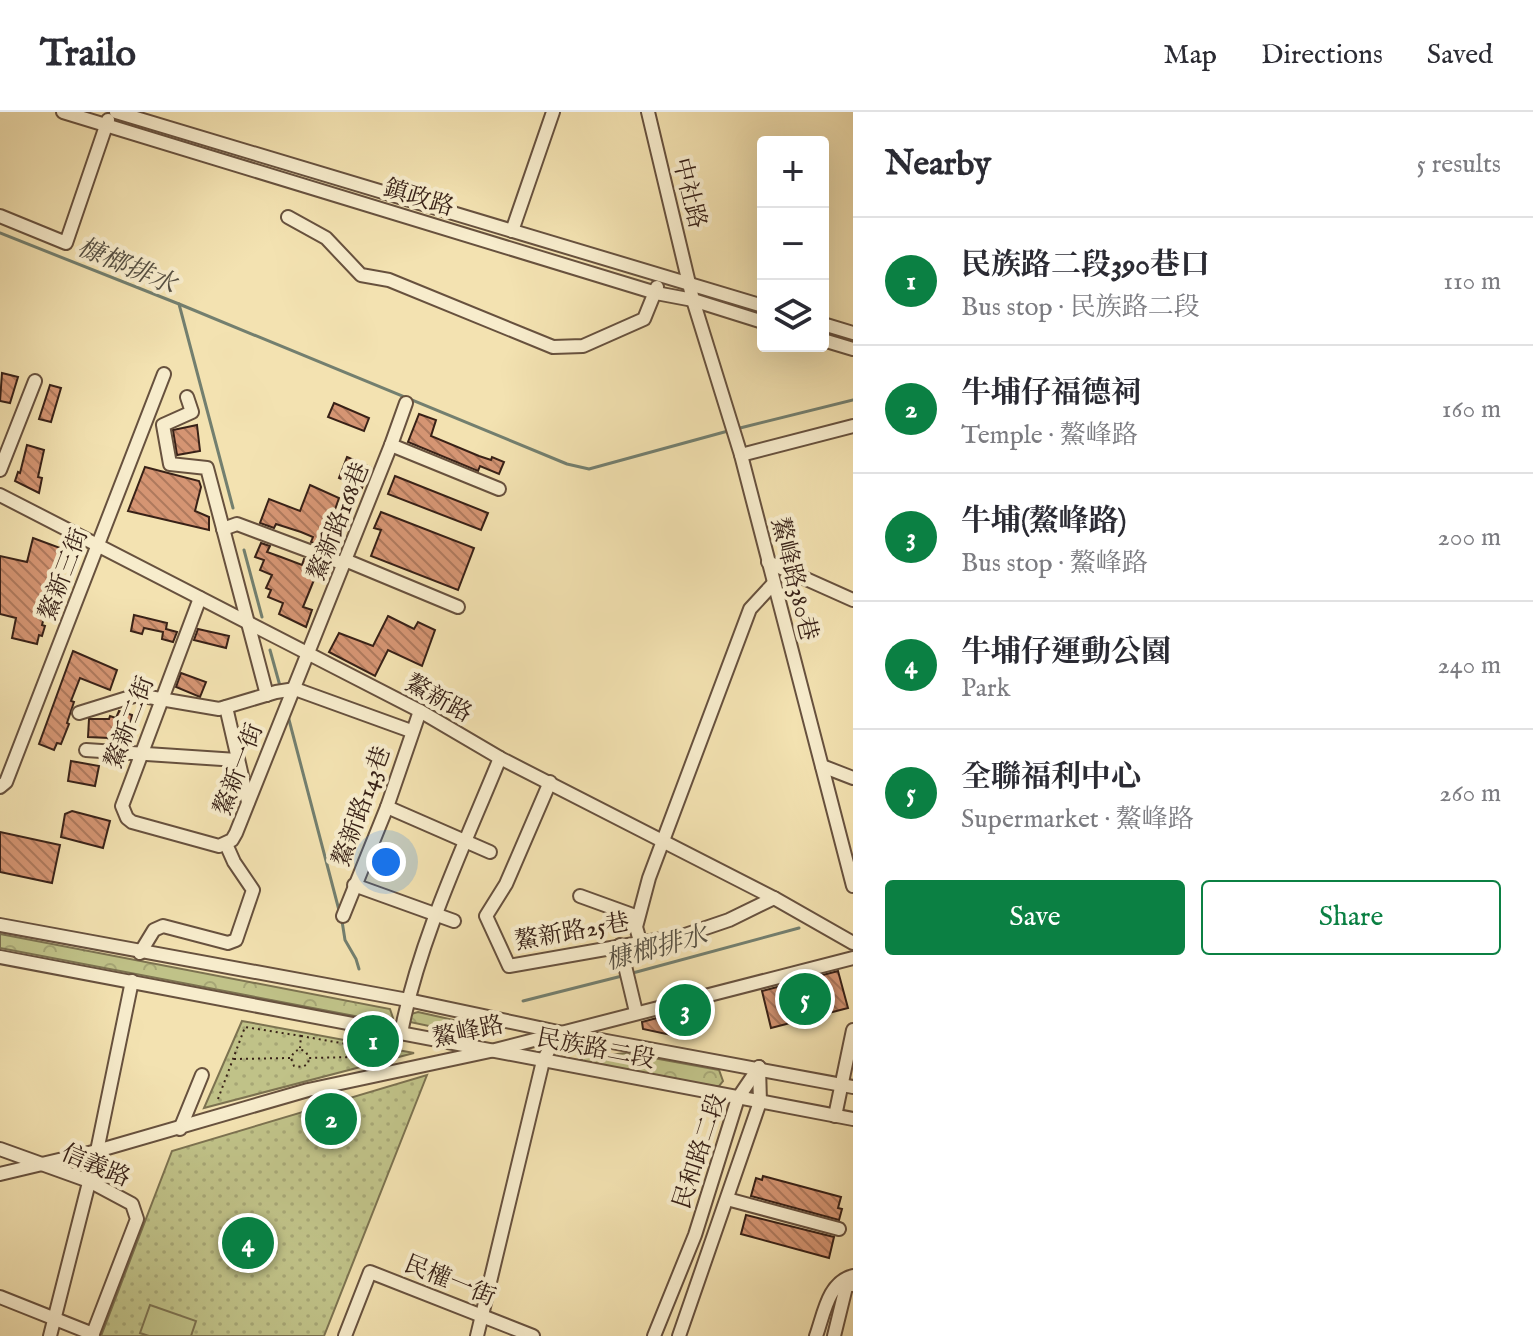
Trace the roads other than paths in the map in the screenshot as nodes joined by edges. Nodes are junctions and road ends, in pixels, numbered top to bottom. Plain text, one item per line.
1 (63, 112) edge
2 (114, 112) edge
3 (553, 112) edge
4 (648, 112) edge
5 (105, 125) junction
6 (0, 216) edge
7 (288, 217) dead end
8 (512, 231) junction
9 (658, 276) junction
10 (691, 285) junction
11 (656, 293) junction
12 (693, 300) junction
13 (757, 304) edge
14 (757, 320) edge
15 (829, 326) edge
16 (853, 333) edge
17 (829, 342) edge
18 (853, 349) edge
19 (164, 374) dead end
20 (35, 381) dead end
21 (187, 397) dead end
22 (406, 403) dead end
23 (853, 426) edge
24 (391, 445) junction
25 (741, 455) junction
26 (0, 470) edge
27 (499, 489) dead end
28 (0, 495) edge
29 (223, 529) junction
30 (97, 545) junction
31 (344, 562) junction
32 (768, 562) junction
33 (853, 583) edge
34 (773, 584) junction
35 (200, 598) junction
36 (850, 599) edge
37 (458, 607) dead end
38 (248, 623) junction
39 (308, 654) junction
40 (283, 693) junction
41 (162, 698) junction
42 (226, 707) junction
43 (420, 711) junction
44 (79, 713) dead end
45 (411, 731) junction
46 (86, 750) dead end
47 (140, 754) junction
48 (500, 758) junction
49 (237, 760) junction
50 (822, 766) junction
51 (853, 778) edge
52 (550, 782) junction
53 (0, 787) edge
54 (248, 802) junction
55 (387, 807) junction
56 (171, 833) joint
57 (664, 841) junction
58 (466, 842) junction
59 (226, 844) junction
60 (490, 852) dead end
61 (354, 885) junction
62 (853, 886) edge
63 (580, 896) dead end
64 (774, 898) junction
65 (343, 916) dead end
66 (437, 917) junction
67 (638, 917) junction
68 (454, 921) dead end
69 (0, 925) edge
70 (640, 941) junction
71 (853, 943) edge
72 (620, 945) junction
73 (140, 953) junction
74 (0, 957) edge
75 (853, 958) edge
76 (132, 981) junction
77 (408, 1000) junction
78 (636, 1012) junction
79 (853, 1030) edge
80 (558, 1032) junction
81 (401, 1033) junction
82 (851, 1047) edge
83 (495, 1050) junction
84 (543, 1061) junction
85 (759, 1067) junction
86 (202, 1075) dead end
87 (847, 1086) edge
88 (738, 1098) junction
89 (760, 1102) junction
90 (835, 1116) junction
91 (853, 1119) edge
92 (180, 1129) junction
93 (0, 1149) edge
94 (97, 1151) junction
95 (36, 1164) junction
96 (0, 1174) edge
97 (89, 1181) junction
98 (727, 1199) junction
99 (839, 1229) dead end
100 (853, 1276) edge
101 (853, 1285) edge
102 (0, 1297) edge
103 (482, 1316) junction
104 (54, 1318) junction
105 (92, 1335) edge
106 (50, 1336) edge
107 (345, 1336) edge
108 (477, 1336) edge
109 (533, 1336) edge
110 (654, 1336) edge
111 (679, 1336) edge
112 (816, 1336) edge
113 (834, 1336) edge

1 - 5 street, 鎮政路
2 - 5 street
2 - 8 street, 鎮政路
3 - 8 street
4 - 10 street, 中社路
5 - 6 street
5 - 11 street, 鎮政路
7 - 11 street
8 - 9 street, 鎮政路
9 - 10 street, 鎮政路
9 - 11 street
10 - 12 street, 鰲峰路380巷
10 - 13 street, 鎮政路
11 - 12 street, 鎮政路
12 - 14 street, 鎮政路
12 - 25 street, 鰲峰路380巷
15 - 16 street
17 - 18 street
19 - 30 street, 鰲新三街
20 - 26 street
21 - 29 street
22 - 24 street, 鰲新路168巷
23 - 25 street
24 - 27 street
24 - 31 street, 鰲新路168巷
25 - 32 street, 鰲峰路380巷
28 - 30 street, 鰲新路
29 - 31 street
29 - 38 street
30 - 35 street, 鰲新路
30 - 53 street, 鰲新三街
31 - 37 street
31 - 39 street, 鰲新路168巷
32 - 34 street, 鰲峰路380巷
32 - 36 street
33 - 36 street
34 - 50 street, 鰲峰路380巷
34 - 57 street
35 - 38 street, 鰲新路
35 - 41 street, 鰲新二街
38 - 39 street, 鰲新路
38 - 40 street
39 - 40 street, 鰲新一街
39 - 43 street, 鰲新路
40 - 42 street
40 - 45 street
40 - 54 street, 鰲新一街
41 - 42 street
41 - 44 street
41 - 47 street, 鰲新二街
42 - 49 street
43 - 45 street, 鰲新路143巷
43 - 48 street, 鰲新路
45 - 55 street, 鰲新路143巷
46 - 47 street
47 - 49 street
47 - 56 street, 鰲新二街
48 - 52 street, 鰲新路
48 - 58 street
49 - 54 street
50 - 51 street
50 - 62 street, 鰲峰路380巷
52 - 57 street, 鰲新路
52 - 72 street, 鰲新路25巷
54 - 59 street, 鰲新一街
55 - 58 street
55 - 61 street, 鰲新路143巷
56 - 59 street, 鰲新一街
57 - 64 street, 鰲新路
57 - 67 street
58 - 60 street
58 - 66 street
59 - 73 street
61 - 65 street, 鰲新路143巷
61 - 66 street
63 - 67 street
64 - 70 street, 鰲新路25巷
64 - 71 street, 鰲新路
66 - 68 street
66 - 77 street
67 - 70 street
69 - 73 street, 民族路二段
70 - 72 street, 鰲新路25巷
72 - 78 street
73 - 77 street, 民族路二段
74 - 76 street, 民族路二段
75 - 78 street, 鰲峰路
76 - 81 street, 民族路二段
76 - 94 street
77 - 80 street, 民族路二段
77 - 81 street
78 - 80 street, 鰲峰路
79 - 82 street
80 - 83 street, 鰲峰路
80 - 84 street
80 - 85 street, 民族路二段
81 - 83 street, 民族路二段
82 - 87 street
83 - 84 street, 民族路二段
83 - 92 street, 鰲峰路
84 - 88 street, 民族路二段
84 - 103 street
85 - 87 street, 民族路二段
85 - 88 street, 民和路二段
85 - 89 street, 民和路二段
86 - 92 street
87 - 90 street
88 - 89 street, 民族路二段
88 - 110 street, 民和路二段
89 - 90 street, 民族路二段
89 - 98 street, 民和路二段
90 - 91 street, 民族路二段
92 - 94 street, 鰲峰路
93 - 95 street, 信義路
94 - 95 street, 鰲峰路
94 - 97 street
95 - 96 street, 鰲峰路
95 - 97 street, 信義路
97 - 104 street
97 - 105 street, 信義路
98 - 99 street
98 - 111 street, 民和路二段
100 - 112 street
101 - 113 street
102 - 104 street
103 - 107 street, 民權一街
103 - 108 street
103 - 109 street, 民權一街
104 - 105 street
104 - 106 street

